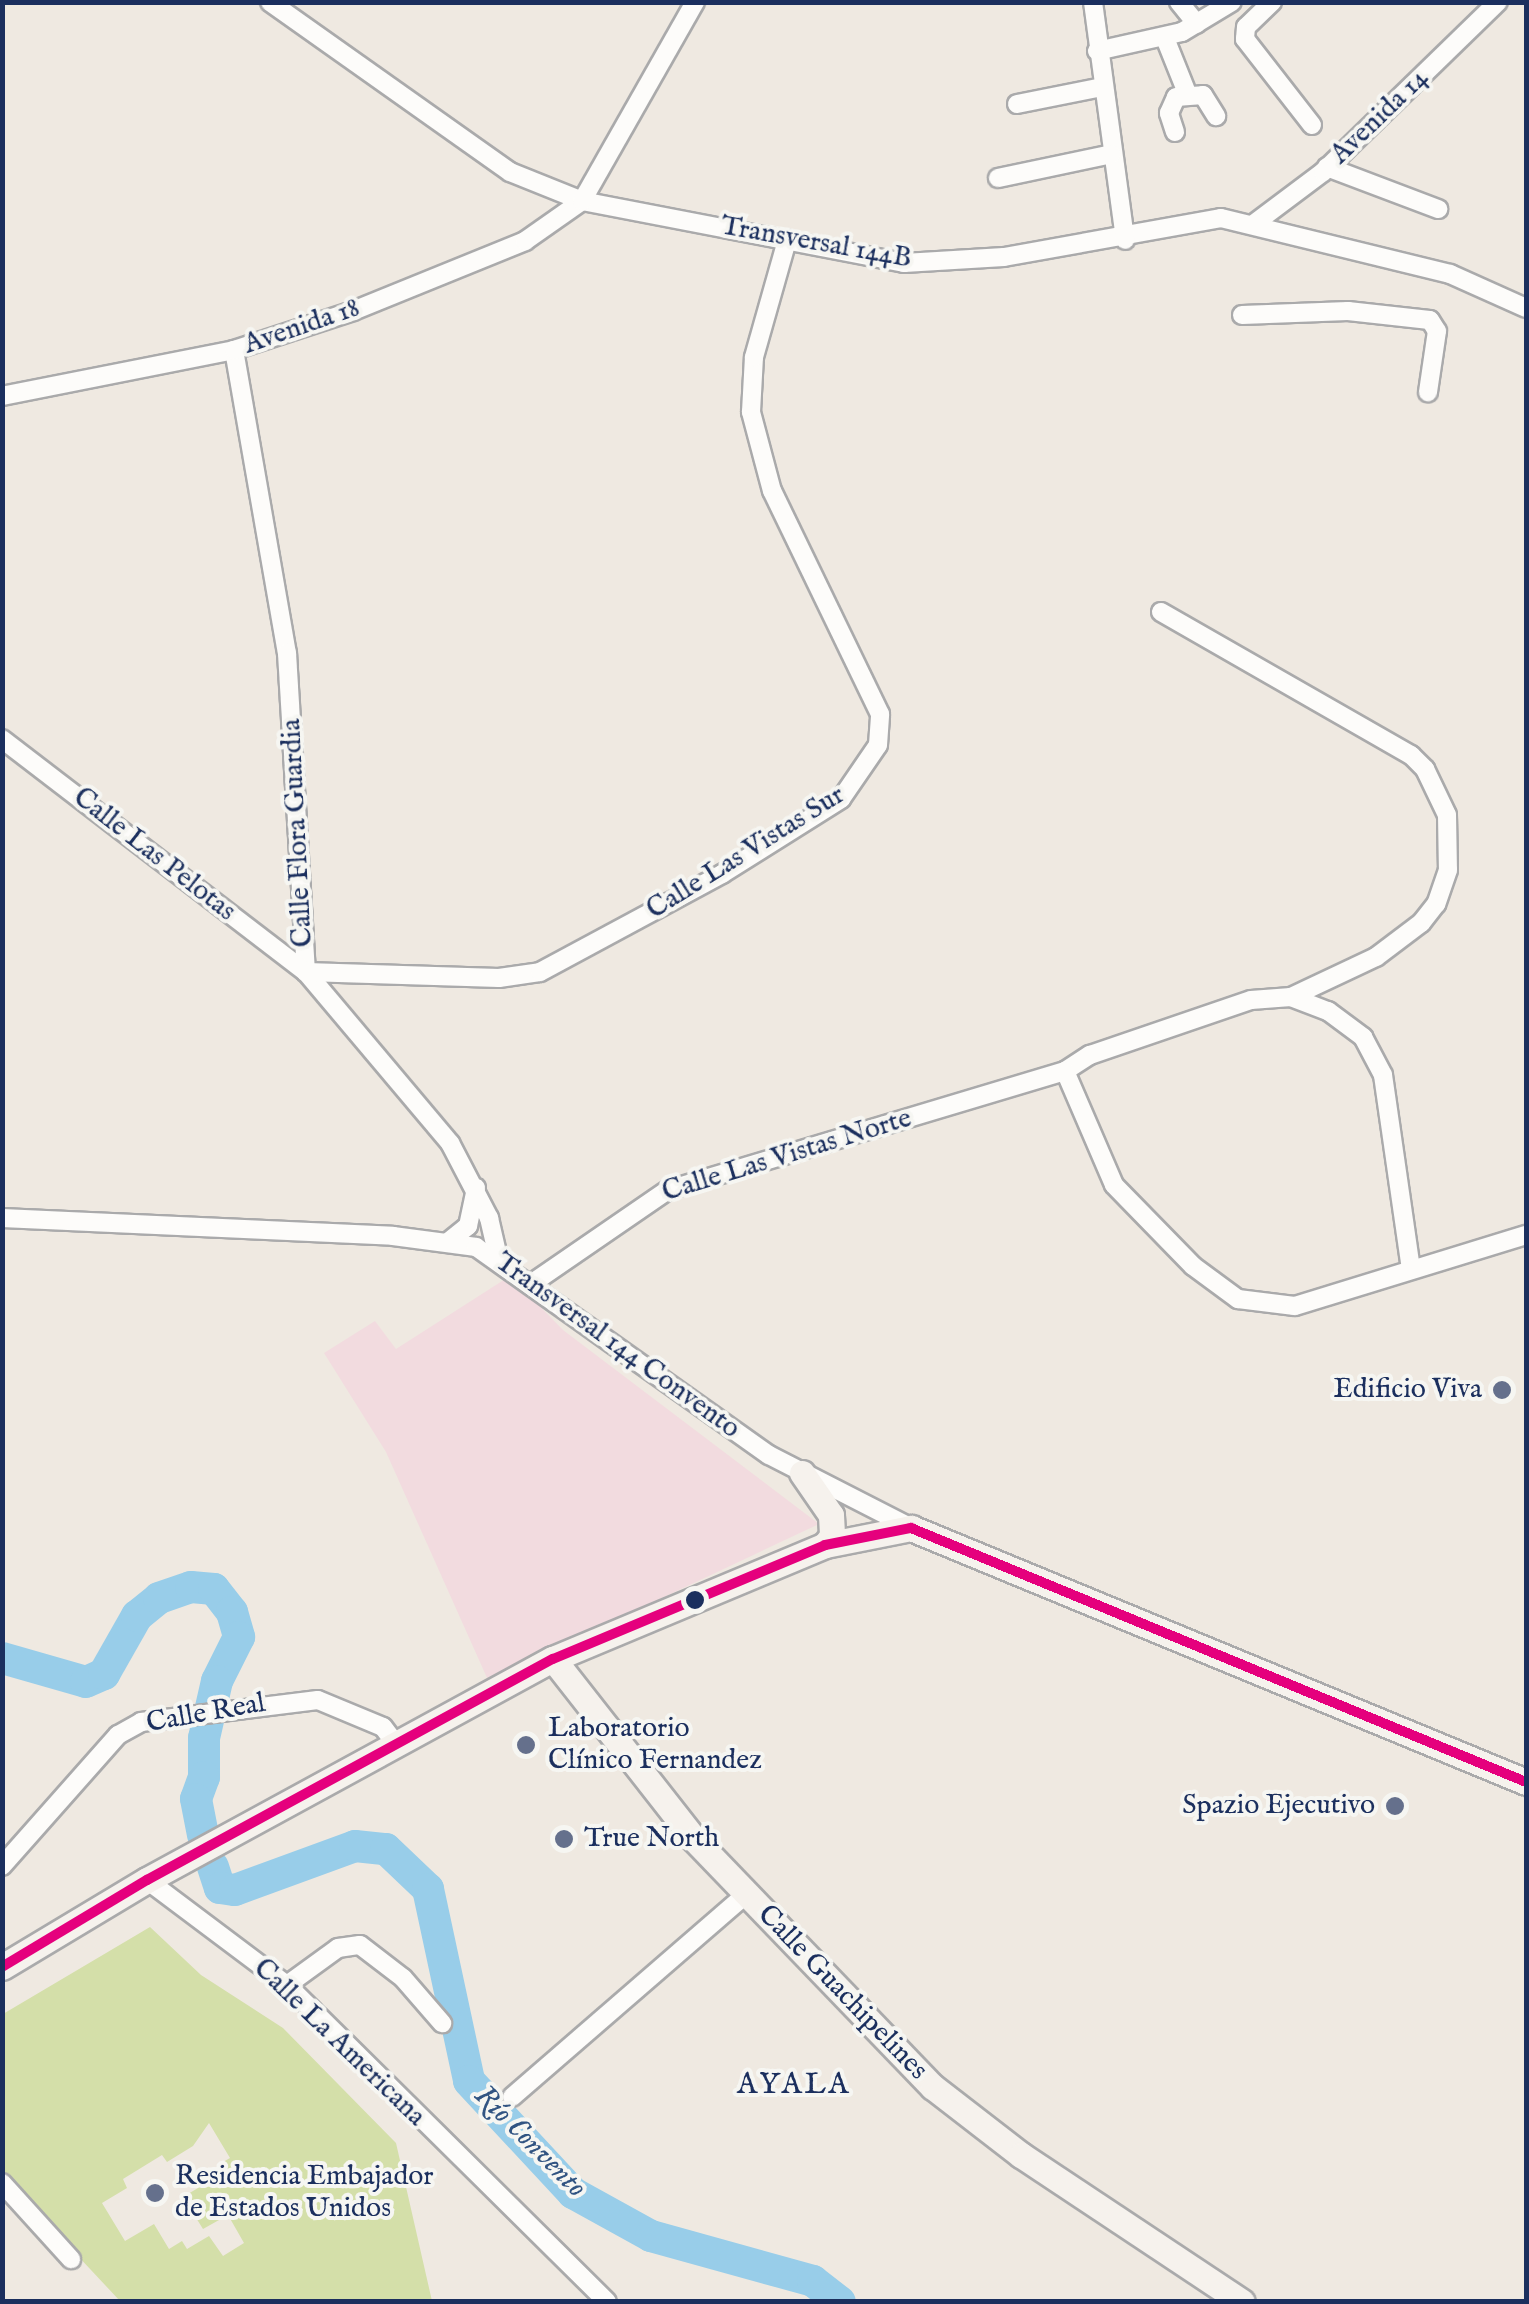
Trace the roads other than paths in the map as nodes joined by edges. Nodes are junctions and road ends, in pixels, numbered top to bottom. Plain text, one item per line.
1 (270, 2) edge
2 (695, 2) edge
3 (1093, 2) edge
4 (1180, 2) edge
5 (1232, 2) edge
6 (1272, 2) edge
7 (1498, 2) edge
8 (1197, 24) junction
9 (1165, 38) junction
10 (1096, 51) junction
11 (1102, 86) junction
12 (1187, 93) junction
13 (1017, 104) dead end
14 (1216, 116) dead end
15 (1312, 125) dead end
16 (1175, 132) dead end
17 (1112, 154) junction
18 (1328, 168) junction
19 (998, 178) dead end
20 (582, 202) junction
21 (1438, 209) dead end
22 (1256, 223) junction
23 (787, 240) junction
24 (1125, 240) junction
25 (1526, 308) edge
26 (1242, 314) dead end
27 (234, 350) junction
28 (1428, 392) dead end
29 (2, 396) edge
30 (1161, 612) dead end
31 (2, 739) edge
32 (306, 972) junction
33 (1291, 997) junction
34 (1065, 1071) junction
35 (476, 1188) junction
36 (2, 1218) edge
37 (1526, 1235) edge
38 (448, 1242) junction
39 (498, 1257) junction
40 (1411, 1269) junction
41 (530, 1284) junction
42 (802, 1473) junction
43 (911, 1528) junction
44 (825, 1546) junction
45 (554, 1658) junction
46 (396, 1744) junction
47 (1526, 1782) edge
48 (2, 1866) edge
49 (147, 1880) junction
50 (746, 1894) junction
51 (2, 1967) edge
52 (287, 1985) junction
53 (442, 2023) dead end
54 (512, 2098) dead end
55 (2, 2183) edge
56 (71, 2260) dead end
57 (607, 2302) edge
58 (1242, 2302) edge

1 - 20 street, Transversal 144B
2 - 20 street
3 - 10 street
4 - 8 street
5 - 8 street
6 - 15 street
7 - 18 street, Avenida 14
8 - 9 street
9 - 10 street
9 - 12 street
10 - 11 street
11 - 13 street
11 - 17 street
12 - 14 street
12 - 16 street
17 - 19 street
17 - 24 street
18 - 21 street
18 - 22 street, Avenida 14
20 - 23 street, Transversal 144B
20 - 27 street, Avenida 18
22 - 24 street, Transversal 144B
22 - 25 street, Transversal 144B
23 - 24 street, Transversal 144B
23 - 32 street, Calle Las Vistas Sur
26 - 28 street
27 - 29 street, Avenida 18
27 - 32 street, Calle Flora Guardia
30 - 33 street, Calle Las Vistas Norte
31 - 32 street, Calle Las Pelotas
32 - 35 street, Calle Flora Guardia
33 - 34 street, Calle Las Vistas Norte
33 - 40 street
34 - 40 street
34 - 41 street, Calle Las Vistas Norte
35 - 38 street
35 - 39 street, Calle Flora Guardia
36 - 38 street, Transversal 144 Convento
37 - 40 street
38 - 39 street, Transversal 144 Convento
39 - 41 street, Transversal 144 Convento
41 - 42 street, Transversal 144 Convento
42 - 43 street, Transversal 144 Convento
42 - 44 main road
43 - 44 main road
43 - 47 main road
44 - 45 main road
45 - 46 main road
45 - 50 main road, Calle Guachipelines
46 - 48 street, Calle Real
46 - 49 main road
49 - 51 main road
49 - 52 street, Calle La Americana
50 - 54 street
50 - 58 main road, Calle Guachipelines
52 - 53 street
52 - 57 street, Calle La Americana
55 - 56 street

